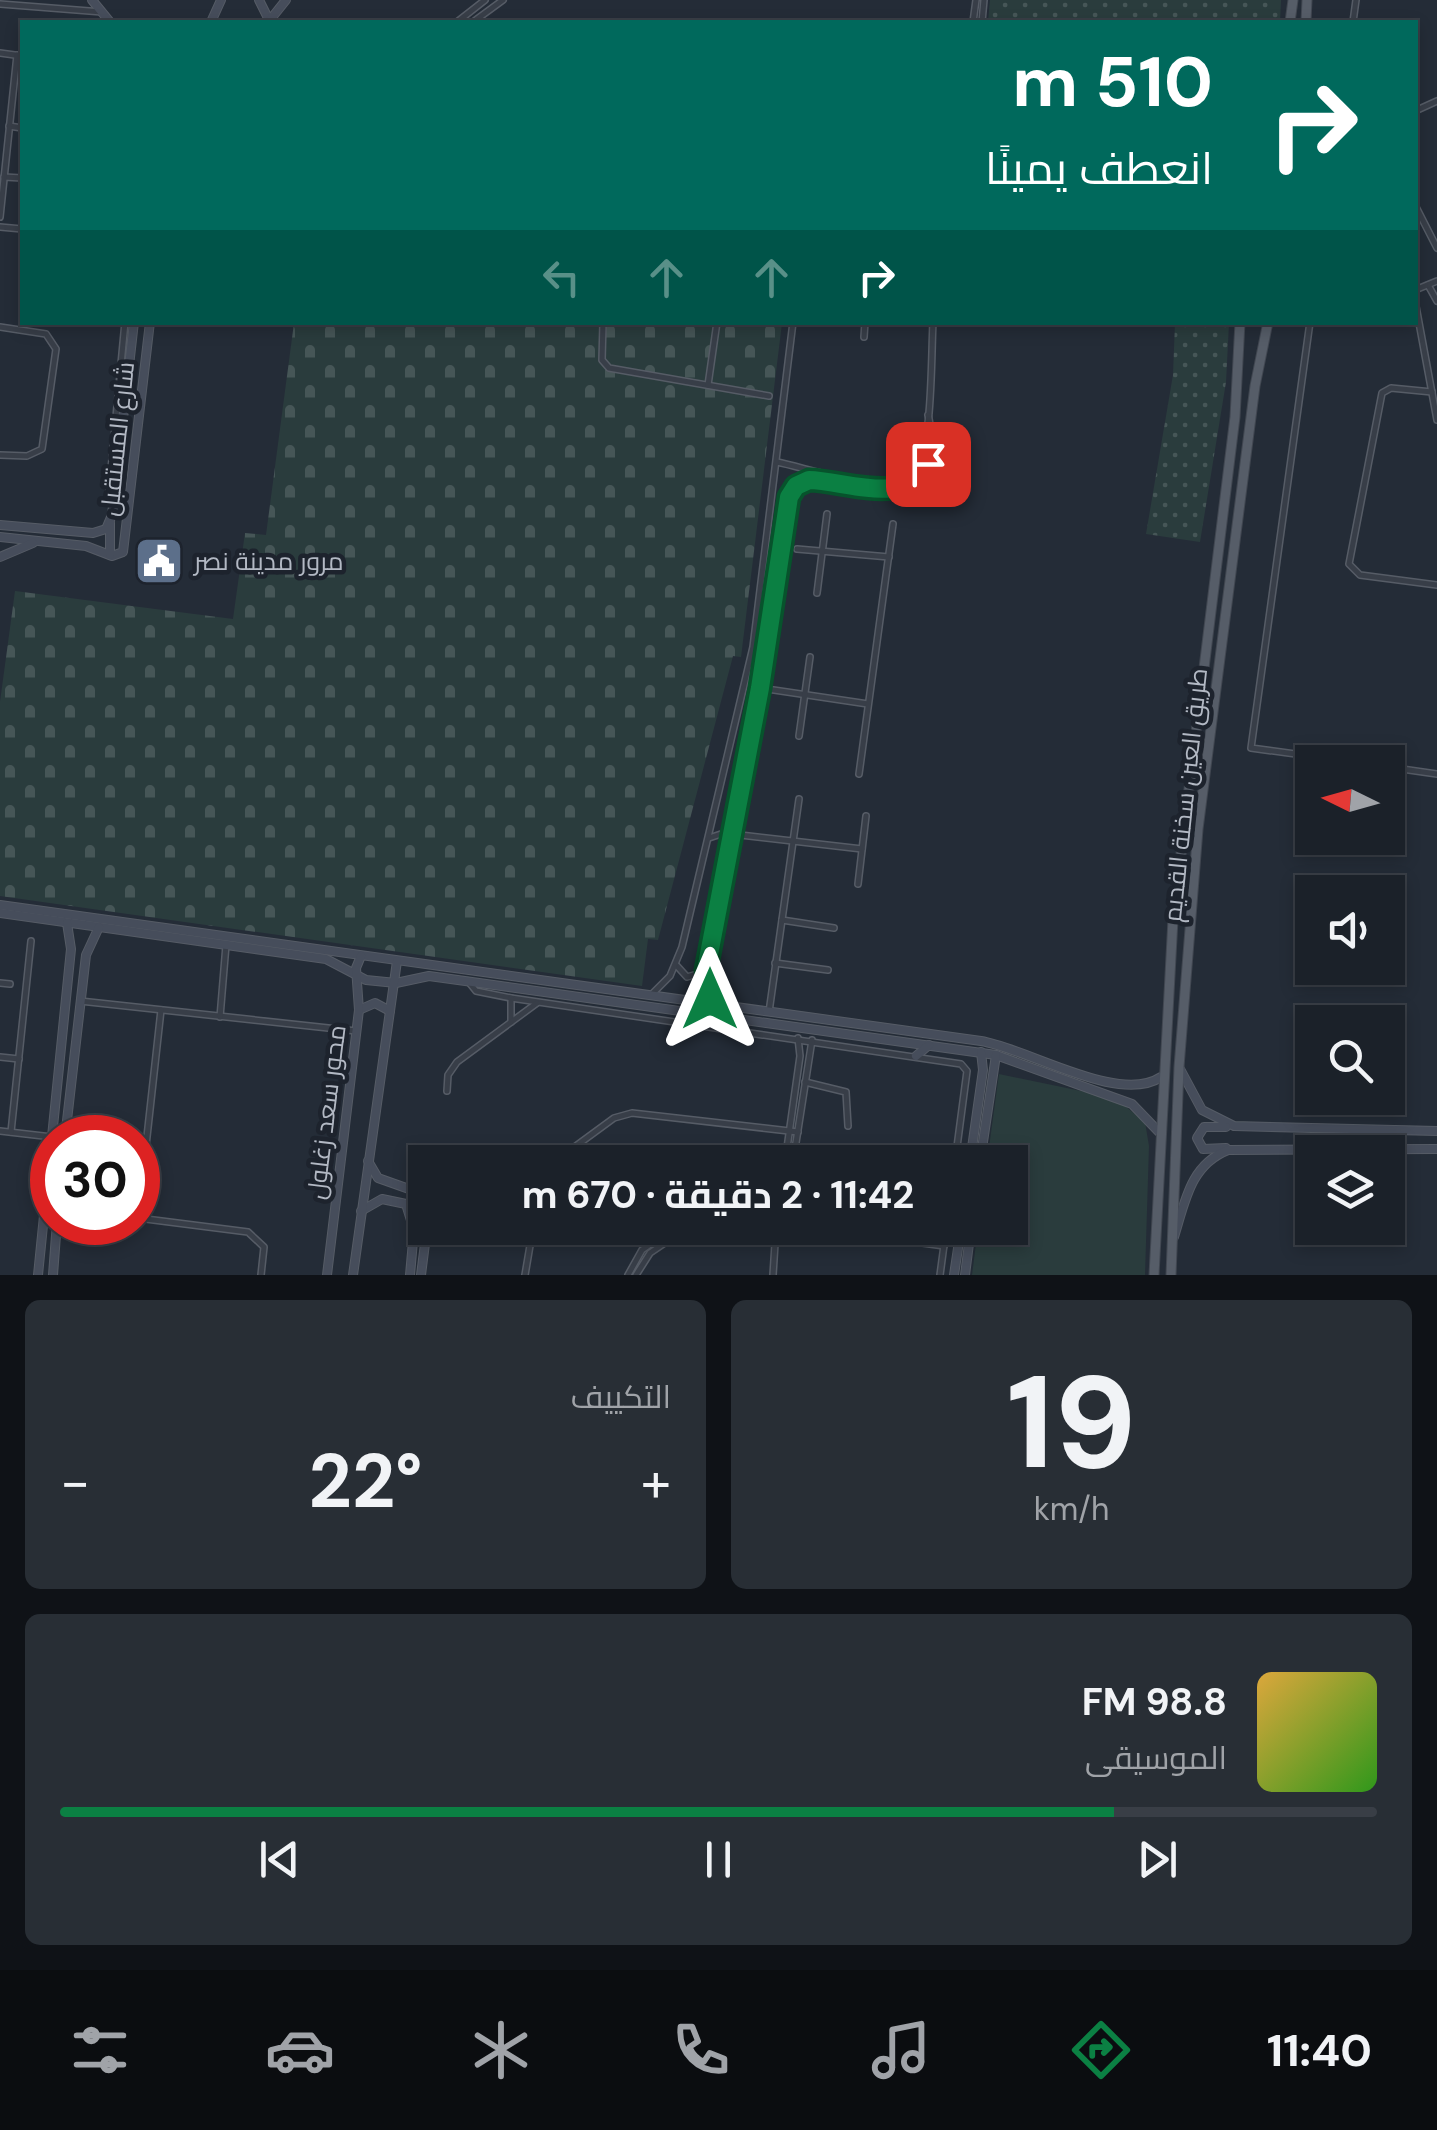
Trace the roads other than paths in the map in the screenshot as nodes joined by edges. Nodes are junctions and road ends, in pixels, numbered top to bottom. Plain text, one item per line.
1 (92, 0) edge
2 (286, 0) edge
3 (485, 0) edge
4 (502, 0) edge
5 (0, 4) edge
6 (102, 12) junction
7 (466, 14) junction
8 (108, 20) edge
9 (271, 20) edge
10 (459, 20) edge
11 (470, 20) edge
12 (475, 20) edge
13 (0, 54) edge
14 (20, 55) edge
15 (9, 126) junction
16 (20, 128) edge
17 (4, 177) junction
18 (20, 178) edge
19 (1418, 211) edge
20 (0, 217) edge
21 (1437, 248) edge
22 (1437, 281) edge
23 (1428, 285) junction
24 (1418, 289) edge
25 (1437, 301) edge
26 (1418, 317) edge
27 (125, 325) edge
28 (134, 325) edge
29 (153, 325) edge
30 (603, 325) edge
31 (717, 325) edge
32 (793, 325) edge
33 (865, 325) edge
34 (933, 325) edge
35 (1240, 325) edge
36 (1267, 325) edge
37 (1310, 325) edge
38 (0, 327) edge
39 (864, 337) dead end
40 (708, 385) junction
41 (1432, 392) junction
42 (768, 396) dead end
43 (928, 414) junction
44 (1437, 420) edge
45 (0, 455) edge
46 (778, 462) junction
47 (801, 471) junction
48 (800, 483) junction
49 (114, 503) junction
50 (827, 514) dead end
51 (110, 523) junction
52 (893, 524) dead end
53 (0, 525) edge
54 (0, 538) edge
55 (42, 541) junction
56 (797, 550) dead end
57 (822, 552) junction
58 (110, 555) junction
59 (0, 557) edge
60 (889, 558) junction
61 (1437, 584) edge
62 (817, 593) dead end
63 (810, 656) dead end
64 (760, 688) junction
65 (805, 695) junction
66 (868, 704) junction
67 (799, 736) dead end
68 (1295, 754) edge
69 (1405, 769) edge
70 (859, 774) dead end
71 (1437, 774) edge
72 (799, 799) dead end
73 (866, 816) dead end
74 (732, 834) junction
75 (708, 838) junction
76 (793, 841) junction
77 (730, 843) junction
78 (862, 849) junction
79 (858, 884) dead end
80 (0, 905) edge
81 (0, 913) edge
82 (782, 920) junction
83 (68, 923) junction
84 (99, 927) junction
85 (834, 928) dead end
86 (31, 941) dead end
87 (72, 942) junction
88 (88, 945) junction
89 (226, 945) junction
90 (361, 956) junction
91 (396, 960) junction
92 (676, 963) junction
93 (776, 963) junction
94 (706, 970) junction
95 (828, 970) dead end
96 (356, 978) junction
97 (468, 982) junction
98 (0, 983) edge
99 (396, 983) junction
100 (10, 984) dead end
101 (650, 995) junction
102 (511, 998) junction
103 (80, 1002) junction
104 (539, 1002) junction
105 (712, 1004) junction
106 (161, 1010) junction
107 (358, 1010) junction
108 (390, 1011) junction
109 (768, 1012) junction
110 (220, 1017) junction
111 (511, 1022) junction
112 (356, 1031) junction
113 (798, 1038) junction
114 (812, 1040) junction
115 (929, 1045) junction
116 (981, 1052) junction
117 (996, 1054) junction
118 (0, 1056) edge
119 (916, 1056) junction
120 (19, 1059) junction
121 (1179, 1067) junction
122 (1161, 1077) junction
123 (805, 1082) junction
124 (1138, 1087) junction
125 (447, 1092) dead end
126 (1132, 1104) junction
127 (962, 1114) junction
128 (54, 1115) edge
129 (68, 1115) edge
130 (149, 1115) edge
131 (977, 1116) junction
132 (848, 1126) dead end
133 (1240, 1126) junction
134 (0, 1131) edge
135 (1437, 1131) edge
136 (10, 1132) junction
137 (794, 1132) junction
138 (1158, 1132) junction
139 (30, 1134) edge
140 (577, 1145) edge
141 (790, 1145) edge
142 (794, 1145) edge
143 (958, 1145) edge
144 (973, 1145) edge
145 (983, 1145) edge
146 (1238, 1148) junction
147 (1437, 1149) edge
148 (367, 1158) junction
149 (408, 1189) edge
150 (361, 1211) junction
151 (160, 1221) edge
152 (41, 1245) edge
153 (55, 1245) edge
154 (424, 1245) edge
155 (530, 1245) edge
156 (659, 1245) edge
157 (776, 1245) edge
158 (937, 1245) edge
159 (958, 1245) edge
160 (969, 1245) edge
161 (944, 1246) joint
162 (1172, 1246) junction
163 (411, 1274) edge
164 (38, 1275) edge
165 (53, 1275) edge
166 (262, 1275) edge
167 (327, 1275) edge
168 (353, 1275) edge
169 (420, 1275) edge
170 (525, 1275) edge
171 (632, 1275) edge
172 (773, 1275) edge
173 (940, 1275) edge
174 (954, 1275) edge
175 (965, 1275) edge
176 (1154, 1275) edge
177 (1171, 1275) edge

1 - 6 main road
2 - 9 main road
3 - 7 street
4 - 12 street
5 - 6 street
6 - 8 main road
7 - 10 street
7 - 11 street
13 - 14 street
14 - 15 street
15 - 16 street
15 - 17 street
17 - 18 street
17 - 20 street
19 - 21 street
22 - 23 street
23 - 24 street
23 - 25 street
26 - 41 street
27 - 49 street
28 - 49 main road, شارع المستقبل
29 - 58 main road, شارع المستقبل
30 - 40 street
31 - 40 street
32 - 46 street
33 - 39 street
34 - 43 street
35 - 122 main road, طريق العين سخنة القديم
36 - 121 main road, طريق العين سخنة القديم
37 - 68 street
38 - 45 street
40 - 42 street
41 - 44 street
41 - 61 street
43 - 47 street
43 - 48 street
46 - 47 street
46 - 75 street
47 - 48 street
48 - 64 street
49 - 51 main road, شارع المستقبل
50 - 57 street
51 - 53 main road, شارع المستقبل
51 - 58 main road
52 - 60 street
54 - 55 main road, شارع المستقبل
55 - 58 main road, شارع المستقبل
55 - 59 main road
56 - 57 street
57 - 60 street
57 - 62 street
60 - 66 street
63 - 65 street
64 - 65 street
64 - 74 street
65 - 66 street
65 - 67 street
66 - 70 street
69 - 71 street
72 - 76 street
73 - 78 street
74 - 76 street
74 - 77 street
75 - 77 street
75 - 92 street
76 - 78 street
76 - 82 street
77 - 94 street
78 - 79 street
80 - 90 main road
81 - 83 main road
82 - 85 street
82 - 93 street
83 - 84 main road
83 - 87 main road
84 - 88 main road
84 - 89 main road
86 - 120 street
87 - 88 main road
87 - 128 main road
88 - 103 main road
89 - 96 main road
89 - 110 street
90 - 91 main road
90 - 96 main road, محور سعد زغلول
91 - 99 main road, محور سعد زغلول
91 - 101 main road
92 - 94 street
92 - 101 street
93 - 95 street
93 - 109 street
94 - 105 street
96 - 99 main road
96 - 107 main road, محور سعد زغلول
97 - 99 main road
97 - 102 street
97 - 115 main road
98 - 100 street
99 - 108 main road, محور سعد زغلول
101 - 105 main road
102 - 104 street
102 - 111 street
103 - 106 street
103 - 129 main road
104 - 111 street
104 - 113 street
105 - 109 main road
106 - 110 street
106 - 130 street
107 - 108 main road
107 - 112 main road, محور سعد زغلول
108 - 148 main road, محور سعد زغلول
109 - 124 main road
110 - 112 street
111 - 125 street
112 - 167 main road, محور سعد زغلول
113 - 114 street
113 - 137 street
114 - 119 street
114 - 123 street
115 - 116 main road
115 - 119 main road
116 - 117 main road
116 - 131 main road
117 - 126 main road
117 - 145 main road
118 - 120 street
119 - 127 street
120 - 136 street
121 - 133 main road
121 - 162 main road, طريق العين سخنة القديم
122 - 124 main road
122 - 138 main road, طريق العين سخنة القديم
123 - 132 street
123 - 137 street
124 - 126 main road
126 - 138 main road
127 - 131 main road
127 - 143 street
131 - 144 main road
133 - 135 main road
133 - 146 main road
134 - 136 street
136 - 139 street
137 - 140 street
137 - 141 street
137 - 142 street
138 - 176 main road, طريق العين سخنة القديم
146 - 147 main road
146 - 162 main road
148 - 149 main road
148 - 150 main road, محور سعد زغلول
150 - 163 main road
150 - 168 main road, محور سعد زغلول
151 - 166 street
152 - 164 main road
153 - 165 main road
154 - 169 main road
155 - 170 street
156 - 171 street
157 - 172 street
158 - 161 street
159 - 174 main road
160 - 175 main road
161 - 173 street
162 - 177 main road, طريق العين سخنة القديم

